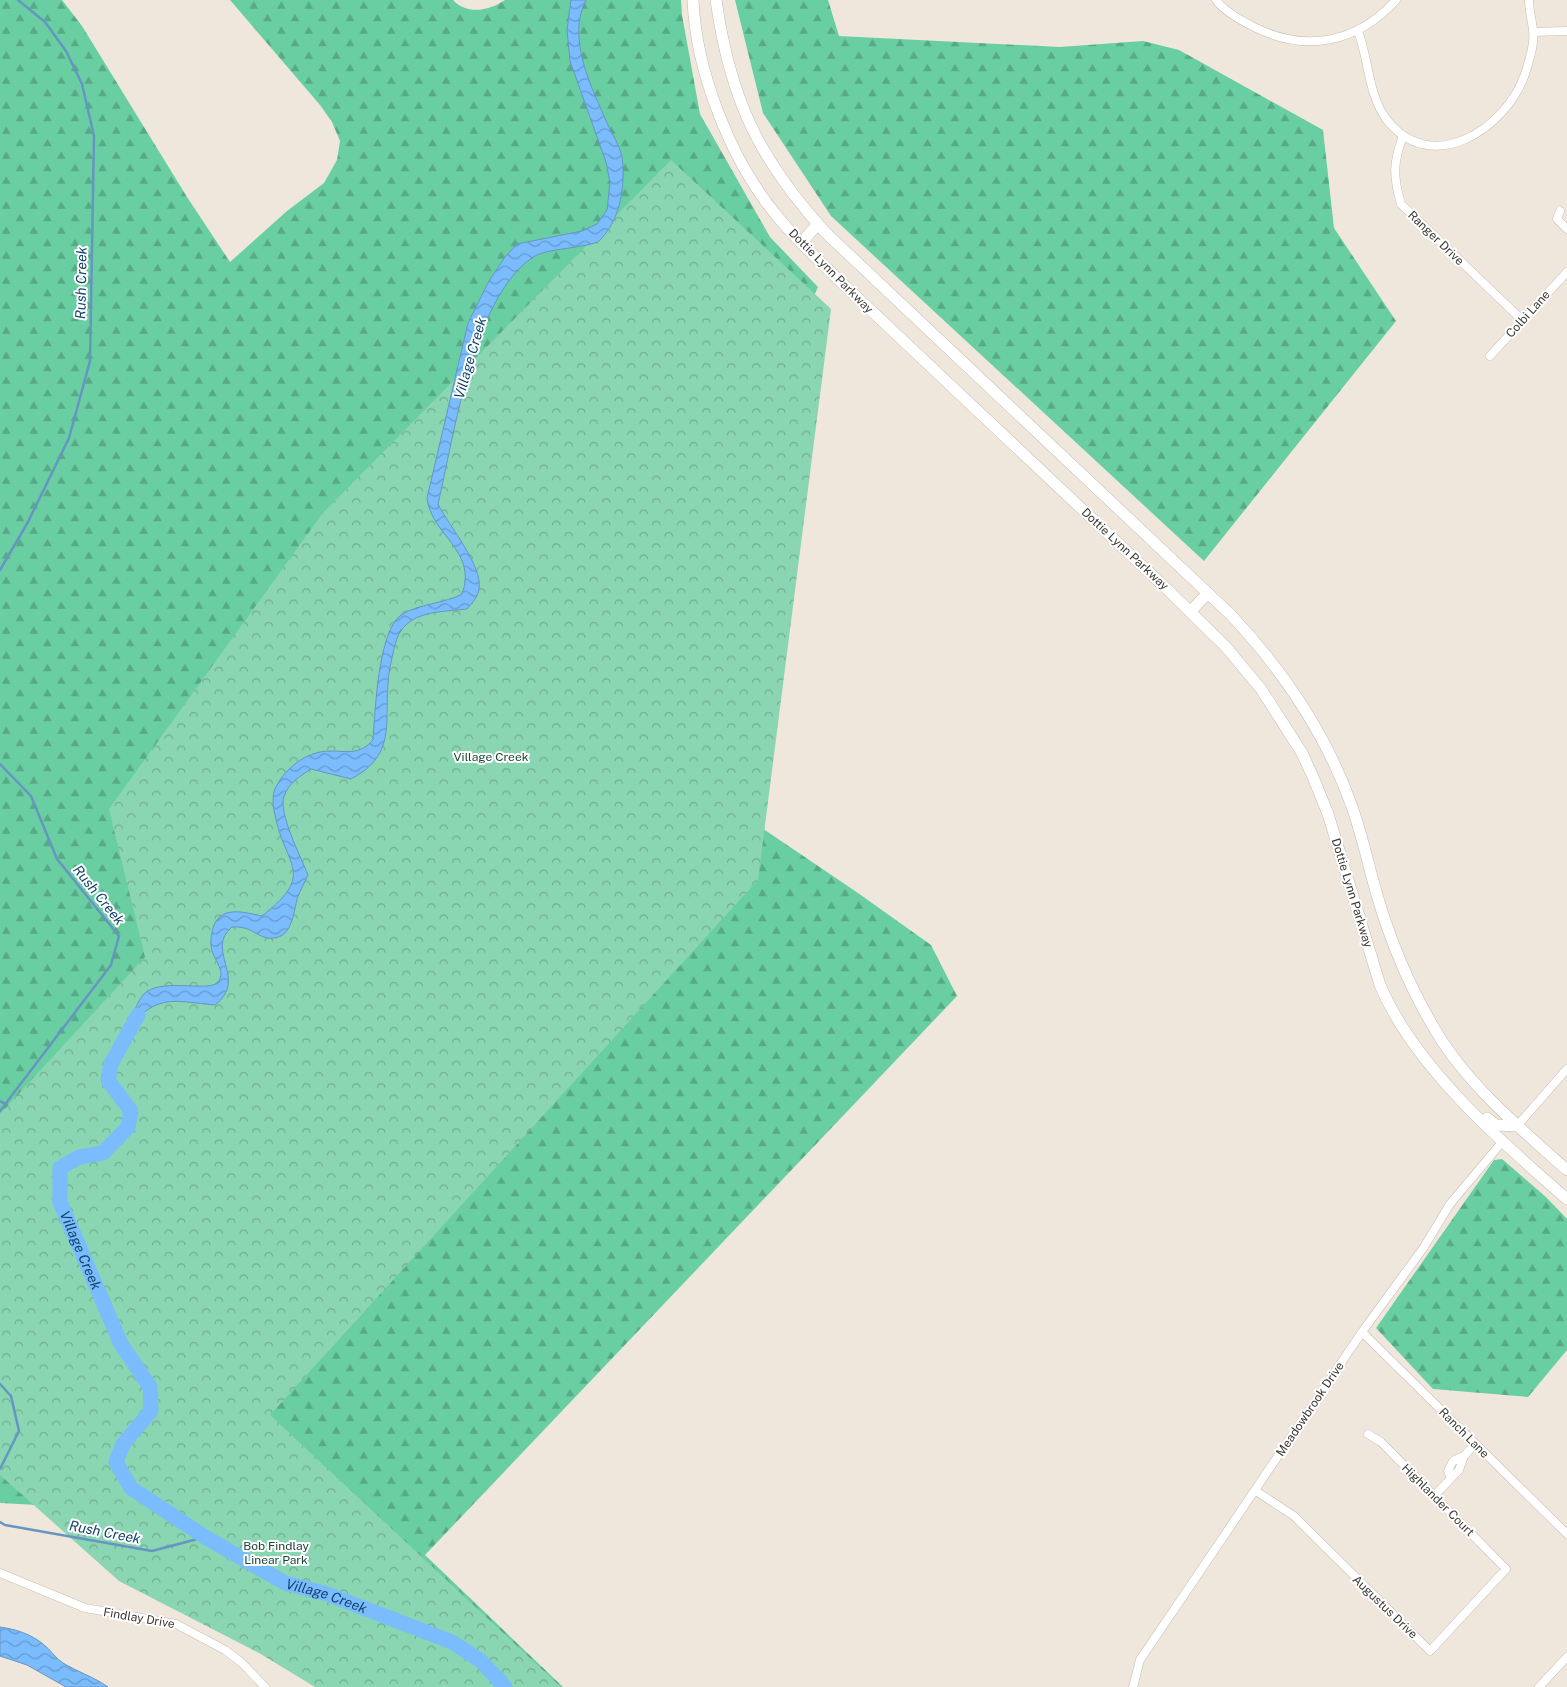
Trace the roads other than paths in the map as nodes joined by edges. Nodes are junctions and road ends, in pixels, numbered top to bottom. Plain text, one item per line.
1 (693, 0) edge
2 (716, 0) edge
3 (1216, 0) edge
4 (1396, 0) edge
5 (1529, 0) edge
6 (1358, 31) junction
7 (1567, 31) edge
8 (1534, 32) junction
9 (1403, 136) junction
10 (1560, 211) dead end
11 (818, 224) junction
12 (1567, 229) edge
13 (801, 243) junction
14 (1567, 272) edge
15 (1522, 320) junction
16 (1490, 356) dead end
17 (1208, 593) junction
18 (1190, 612) junction
19 (1567, 1069) edge
20 (1447, 1086) junction
21 (1518, 1126) junction
22 (1503, 1141) junction
23 (1567, 1170) edge
24 (1567, 1199) edge
25 (1362, 1332) junction
26 (1368, 1434) dead end
27 (1475, 1444) junction
28 (1256, 1491) junction
29 (1434, 1496) junction
30 (1567, 1534) edge
31 (1506, 1569) joint
32 (0, 1573) edge
33 (1567, 1658) edge
34 (265, 1687) edge
35 (1132, 1687) edge
36 (1539, 1687) edge

1 - 13 main road, Dottie Lynn Parkway
2 - 11 main road, Dottie Lynn Parkway
3 - 6 street
4 - 6 street
5 - 8 street
6 - 9 street
7 - 8 street
8 - 9 street
9 - 15 street, Ranger Drive
10 - 12 street
11 - 13 main road
11 - 17 main road, Dottie Lynn Parkway
13 - 18 main road, Dottie Lynn Parkway
14 - 15 street, Colbi Lane
15 - 16 street, Colbi Lane
17 - 18 main road
17 - 21 main road, Dottie Lynn Parkway
18 - 20 main road, Dottie Lynn Parkway
19 - 21 street
20 - 21 main road
20 - 22 main road, Dottie Lynn Parkway
21 - 23 main road, Dottie Lynn Parkway
22 - 24 main road, Dottie Lynn Parkway
22 - 25 street, Meadowbrook Drive
25 - 27 street, Ranch Lane
25 - 28 street, Meadowbrook Drive
26 - 29 street, Highlander Court
27 - 29 street
27 - 30 street, Ranch Lane
28 - 31 street, Augustus Drive
28 - 35 street, Meadowbrook Drive
29 - 31 street, Highlander Court
32 - 34 street, Findlay Drive
33 - 36 street

